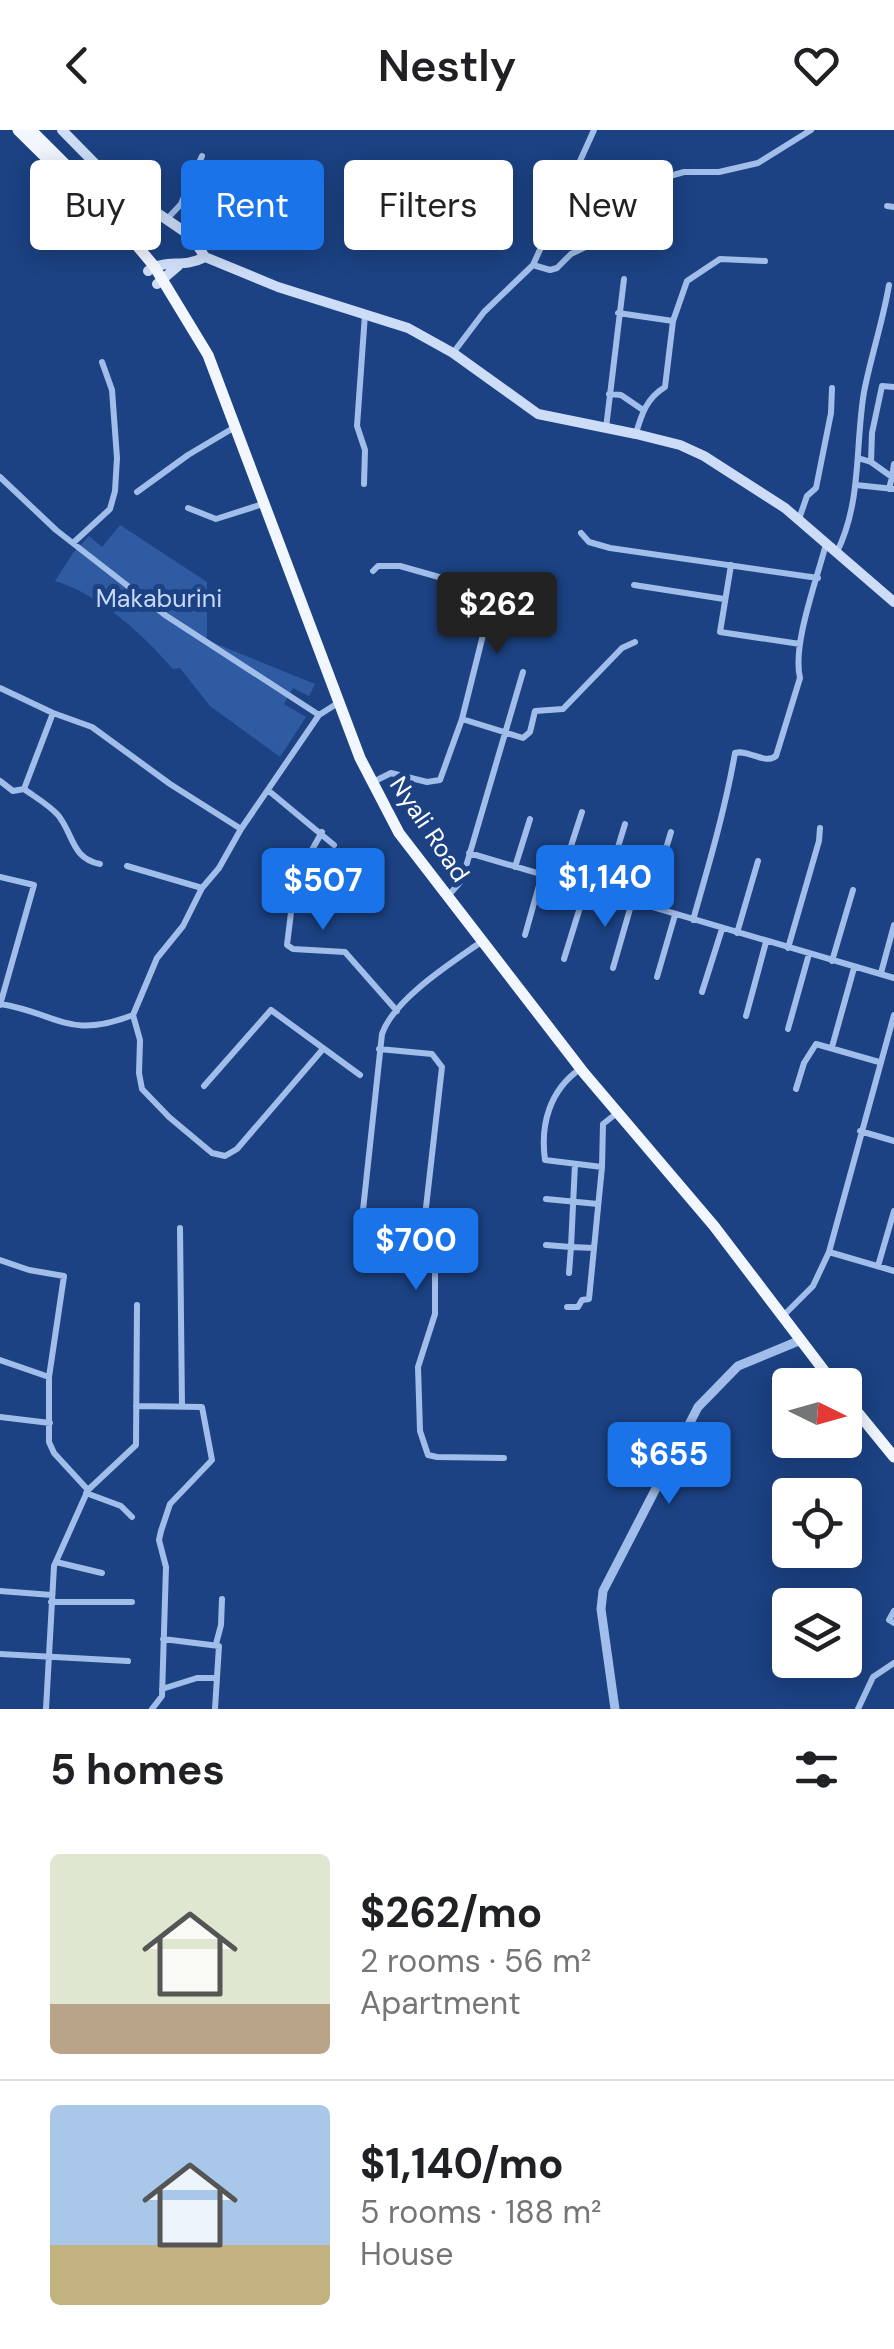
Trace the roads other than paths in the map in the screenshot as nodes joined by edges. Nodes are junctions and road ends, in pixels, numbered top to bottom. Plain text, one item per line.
1 (18, 130) edge
2 (31, 130) edge
3 (62, 130) edge
4 (594, 130) edge
5 (811, 130) edge
6 (202, 156) dead end
7 (168, 218) junction
8 (205, 257) junction
9 (765, 261) dead end
10 (533, 265) junction
11 (178, 266) junction
12 (151, 268) junction
13 (624, 279) dead end
14 (161, 282) junction
15 (889, 285) dead end
16 (365, 313) junction
17 (618, 313) junction
18 (673, 321) junction
19 (452, 353) junction
20 (102, 362) dead end
21 (894, 387) edge
22 (832, 388) dead end
23 (609, 394) junction
24 (643, 410) junction
25 (236, 427) junction
26 (606, 429) junction
27 (636, 434) junction
28 (858, 458) junction
29 (871, 462) junction
30 (894, 464) edge
31 (892, 477) edge
32 (0, 478) edge
33 (364, 484) dead end
34 (856, 485) junction
35 (892, 489) edge
36 (137, 492) dead end
37 (263, 504) junction
38 (188, 508) dead end
39 (799, 521) junction
40 (581, 534) dead end
41 (73, 543) junction
42 (826, 544) junction
43 (837, 552) junction
44 (731, 565) junction
45 (374, 571) dead end
46 (818, 578) junction
47 (634, 586) dead end
48 (724, 599) junction
49 (894, 602) edge
50 (635, 642) dead end
51 (800, 644) junction
52 (523, 672) dead end
53 (0, 688) edge
54 (338, 703) junction
55 (53, 713) junction
56 (319, 715) junction
57 (462, 719) junction
58 (504, 734) junction
59 (0, 781) edge
60 (372, 783) junction
61 (24, 789) junction
62 (269, 791) junction
63 (582, 812) dead end
64 (530, 820) dead end
65 (625, 824) dead end
66 (820, 828) dead end
67 (241, 829) junction
68 (322, 832) junction
69 (671, 832) dead end
70 (334, 845) dead end
71 (469, 853) junction
72 (758, 862) dead end
73 (100, 864) dead end
74 (127, 866) dead end
75 (515, 867) junction
76 (542, 875) junction
77 (0, 877) edge
78 (560, 880) junction
79 (202, 888) junction
80 (586, 888) junction
81 (853, 890) dead end
82 (604, 893) junction
83 (447, 897) junction
84 (632, 902) junction
85 (648, 906) junction
86 (675, 914) junction
87 (693, 920) junction
88 (894, 925) edge
89 (722, 929) junction
90 (737, 933) junction
91 (525, 935) dead end
92 (482, 941) junction
93 (766, 942) junction
94 (788, 948) junction
95 (808, 954) junction
96 (564, 959) dead end
97 (832, 961) junction
98 (613, 968) dead end
99 (854, 968) junction
100 (880, 973) junction
101 (658, 977) dead end
102 (894, 978) edge
103 (702, 992) dead end
104 (0, 1005) edge
105 (397, 1010) junction
106 (894, 1014) edge
107 (133, 1016) junction
108 (746, 1016) dead end
109 (788, 1029) dead end
110 (832, 1047) junction
111 (323, 1049) junction
112 (379, 1049) junction
113 (879, 1062) junction
114 (581, 1069) junction
115 (360, 1075) dead end
116 (204, 1086) dead end
117 (796, 1089) dead end
118 (617, 1113) junction
119 (860, 1132) junction
120 (894, 1141) edge
121 (575, 1164) junction
122 (602, 1167) junction
123 (546, 1200) dead end
124 (573, 1201) junction
125 (598, 1204) junction
126 (894, 1212) edge
127 (424, 1225) junction
128 (180, 1228) dead end
129 (546, 1245) dead end
130 (570, 1247) junction
131 (594, 1248) junction
132 (829, 1252) junction
133 (0, 1260) edge
134 (878, 1266) junction
135 (894, 1271) edge
136 (569, 1273) dead end
137 (136, 1305) dead end
138 (567, 1308) dead end
139 (783, 1315) junction
140 (800, 1340) junction
141 (0, 1360) edge
142 (822, 1368) edge
143 (49, 1377) junction
144 (136, 1406) junction
145 (182, 1406) junction
146 (0, 1417) edge
147 (862, 1418) edge
148 (50, 1423) junction
149 (504, 1458) dead end
150 (894, 1458) edge
151 (87, 1492) junction
152 (132, 1517) dead end
153 (56, 1562) junction
154 (102, 1573) dead end
155 (0, 1591) edge
156 (52, 1598) junction
157 (222, 1600) dead end
158 (132, 1602) dead end
159 (894, 1611) edge
160 (894, 1623) edge
161 (163, 1639) junction
162 (216, 1644) junction
163 (0, 1654) edge
164 (48, 1658) junction
165 (128, 1661) dead end
166 (894, 1664) edge
167 (217, 1678) junction
168 (162, 1690) junction
169 (46, 1709) edge
170 (152, 1709) edge
171 (215, 1709) edge
172 (615, 1709) edge
173 (858, 1709) edge

1 - 12 highway, Nyali Road
2 - 12 highway, Nyali Road
3 - 7 main road
4 - 10 street
5 - 10 street
6 - 7 street
7 - 8 main road
8 - 11 main road
8 - 16 main road
9 - 18 street
10 - 19 street
11 - 12 main road
11 - 14 main road
12 - 14 highway, Nyali Road
13 - 17 street
14 - 25 highway, Nyali Road
15 - 28 street
16 - 19 main road
16 - 33 street
17 - 18 street
17 - 23 street
18 - 24 street
19 - 26 main road
20 - 41 street
21 - 29 street
22 - 39 street
23 - 24 street
23 - 26 street
24 - 27 street
25 - 36 street
25 - 37 highway, Nyali Road
26 - 27 main road
27 - 39 main road
28 - 29 street
28 - 34 street
29 - 31 street
30 - 31 street
31 - 35 street
32 - 41 street
34 - 35 street
34 - 43 street
37 - 38 street
37 - 54 highway, Nyali Road
39 - 42 main road
40 - 44 street
41 - 56 street
42 - 43 main road
42 - 46 street
43 - 49 main road
44 - 46 street
44 - 48 street
45 - 57 street
46 - 51 street
47 - 48 street
48 - 51 street
50 - 58 street
51 - 87 street
52 - 58 street
53 - 55 street
54 - 56 street
54 - 60 highway, Nyali Road
55 - 61 street
55 - 67 street
56 - 62 street
57 - 58 street
57 - 60 street
58 - 71 street
59 - 61 street
60 - 83 highway, Nyali Road
61 - 73 street
62 - 67 street
62 - 68 street
63 - 78 street
64 - 75 street
65 - 82 street
66 - 94 street
67 - 79 street
68 - 70 street
68 - 105 street
69 - 85 street
71 - 75 street
71 - 83 street
72 - 90 street
74 - 79 street
75 - 76 street
76 - 78 street
76 - 91 street
77 - 104 street
78 - 80 street
79 - 107 street
80 - 82 street
80 - 96 street
81 - 97 street
82 - 84 street
83 - 92 highway, Nyali Road
84 - 85 street
84 - 98 street
85 - 86 street
86 - 87 street
86 - 101 street
87 - 89 street
88 - 100 street
89 - 90 street
89 - 103 street
90 - 93 street
92 - 105 street
92 - 114 highway, Nyali Road
93 - 94 street
93 - 108 street
94 - 95 street
95 - 97 street
95 - 109 street
97 - 99 street
99 - 100 street
99 - 110 street
100 - 102 street
104 - 107 street
105 - 112 street
106 - 113 street
107 - 111 street
110 - 113 street
110 - 117 street
111 - 115 street
111 - 116 street
112 - 127 street
112 - 127 street
113 - 119 street
114 - 118 highway, Nyali Road
114 - 121 street
118 - 122 street
118 - 139 highway, Nyali Road
119 - 120 street
119 - 132 street
121 - 122 street
121 - 124 street
122 - 125 street
123 - 124 street
124 - 125 street
124 - 130 street
125 - 131 street
126 - 134 street
127 - 149 street
128 - 145 street
129 - 130 street
130 - 131 street
130 - 136 street
131 - 138 street
132 - 134 street
132 - 139 street
133 - 143 street
134 - 135 street
137 - 144 street
139 - 140 highway, Nyali Road
140 - 142 highway, Nyali Road
140 - 172 street
141 - 143 street
143 - 148 street
144 - 145 street
144 - 151 street
145 - 161 street
146 - 148 street
147 - 150 highway
148 - 151 street
151 - 152 street
151 - 153 street
153 - 154 street
153 - 156 street
155 - 156 street
156 - 158 street
156 - 164 street
157 - 162 street
159 - 160 street
161 - 162 street
161 - 168 street
162 - 167 street
163 - 164 street
164 - 165 street
164 - 169 street
166 - 173 street
167 - 168 street
167 - 171 street
168 - 170 street

